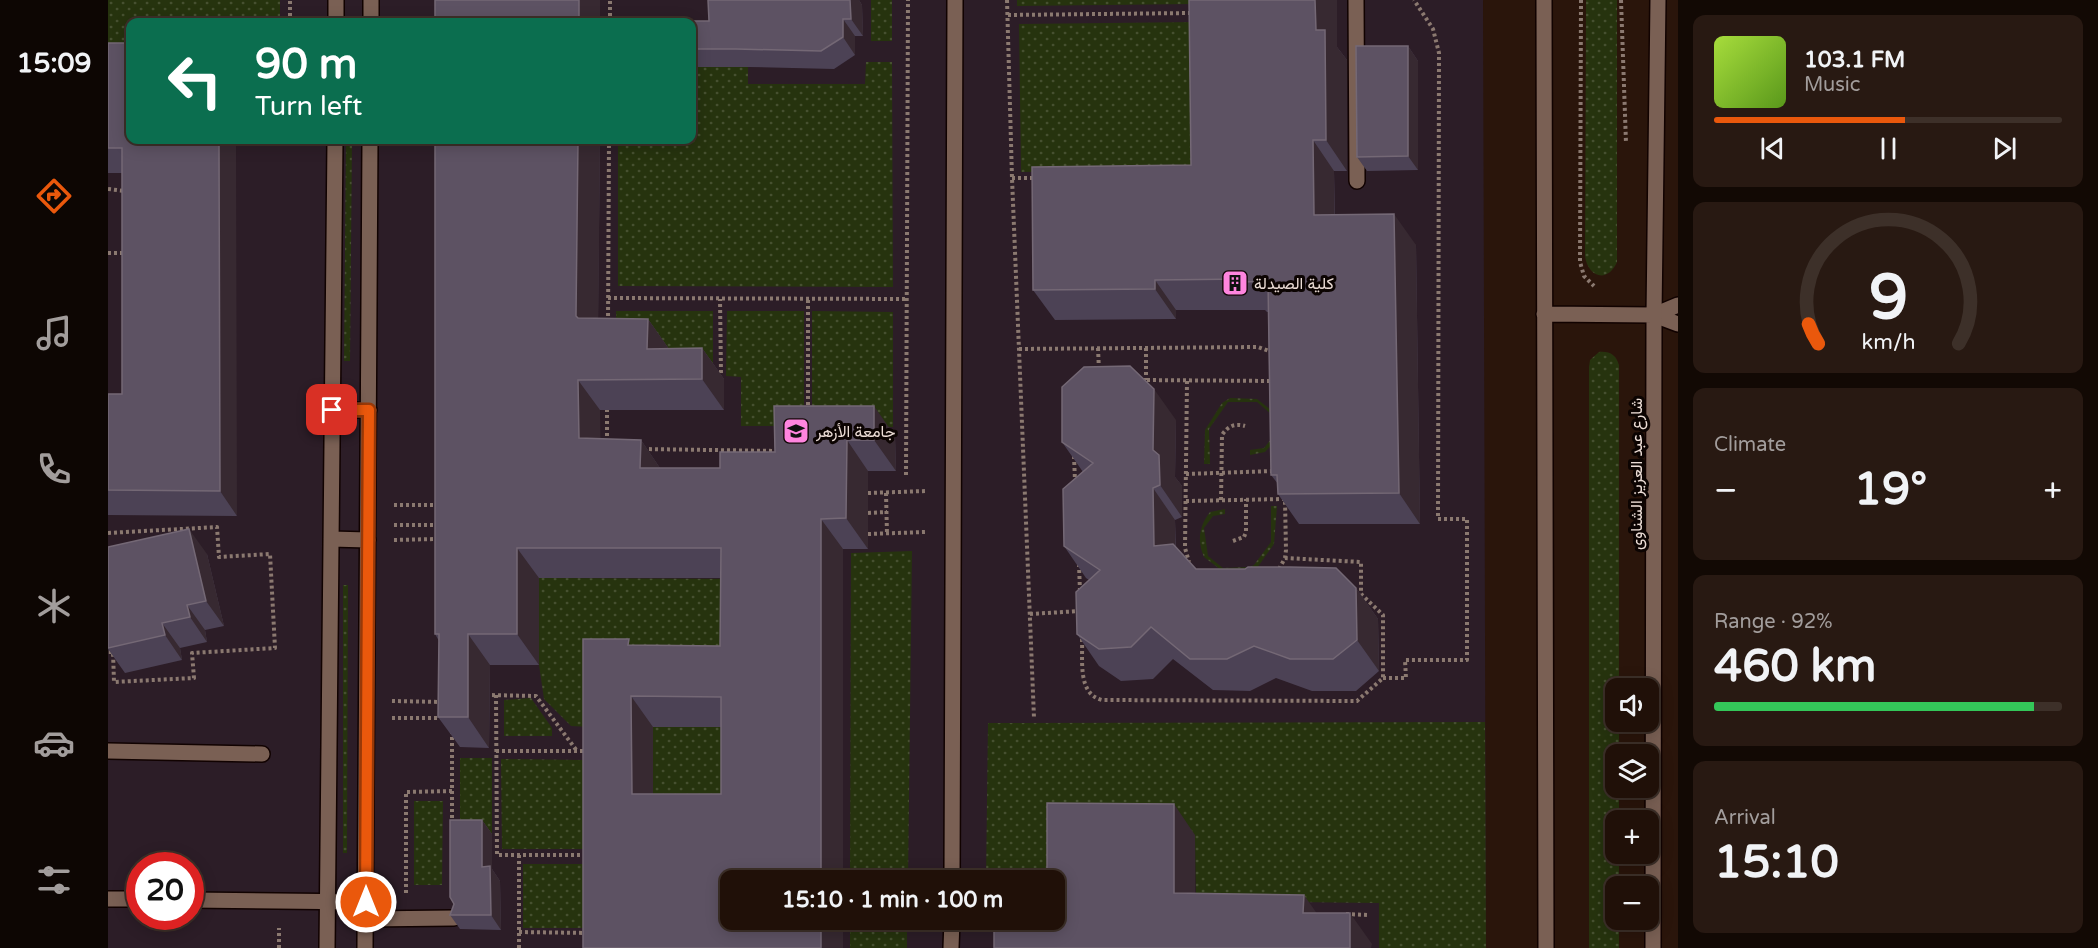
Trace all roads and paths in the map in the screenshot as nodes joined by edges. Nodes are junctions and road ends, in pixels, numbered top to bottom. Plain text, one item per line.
1 (291, 0) edge
2 (336, 0) edge
3 (371, 0) edge
4 (610, 0) edge
5 (908, 0) edge
6 (955, 0) edge
7 (1007, 0) edge
8 (1356, 0) edge
9 (1414, 0) edge
10 (1544, 0) edge
11 (1581, 0) edge
12 (1622, 0) edge
13 (1658, 0) edge
14 (1202, 13) edge
15 (1008, 15) junction
16 (290, 18) edge
17 (336, 18) edge
18 (371, 18) edge
19 (610, 18) edge
20 (335, 144) edge
21 (370, 144) edge
22 (609, 144) edge
23 (1627, 152) dead end
24 (1012, 178) junction
25 (1046, 178) edge
26 (1356, 182) dead end
27 (108, 189) edge
28 (125, 200) edge
29 (125, 243) edge
30 (108, 253) edge
31 (125, 253) junction
32 (125, 264) edge
33 (1602, 288) dead end
34 (608, 298) junction
35 (720, 299) junction
36 (808, 299) junction
37 (907, 299) junction
38 (1678, 306) edge
39 (1544, 314) junction
40 (1654, 315) junction
41 (1678, 324) edge
42 (608, 333) edge
43 (1098, 348) junction
44 (1146, 348) junction
45 (1019, 349) junction
46 (1274, 354) edge
47 (710, 373) dead end
48 (1099, 377) edge
49 (1136, 380) edge
50 (1146, 381) junction
51 (1187, 381) junction
52 (1282, 381) edge
53 (607, 402) edge
54 (332, 410) junction
55 (369, 410) junction
56 (808, 412) edge
57 (1245, 426) dead end
58 (607, 449) edge
59 (641, 449) edge
60 (780, 451) edge
61 (1074, 453) edge
62 (1284, 471) edge
63 (1221, 473) junction
64 (1186, 474) junction
65 (906, 475) dead end
66 (1076, 487) edge
67 (953, 490) junction
68 (1285, 490) edge
69 (868, 493) dead end
70 (886, 493) junction
71 (1245, 499) junction
72 (1285, 499) junction
73 (1221, 500) junction
74 (1186, 501) junction
75 (405, 505) dead end
76 (446, 505) edge
77 (887, 512) junction
78 (868, 513) dead end
79 (446, 525) edge
80 (405, 526) dead end
81 (953, 532) junction
82 (108, 533) edge
83 (868, 534) dead end
84 (887, 534) junction
85 (446, 538) edge
86 (331, 539) junction
87 (405, 539) dead end
88 (368, 540) junction
89 (1233, 541) dead end
90 (1079, 555) edge
91 (1285, 558) junction
92 (1194, 569) edge
93 (1271, 574) edge
94 (1081, 611) junction
95 (1030, 614) junction
96 (1082, 622) edge
97 (1082, 632) edge
98 (108, 652) edge
99 (1383, 678) junction
100 (485, 695) dead end
101 (496, 695) junction
102 (367, 701) junction
103 (452, 702) edge
104 (367, 718) junction
105 (452, 718) edge
106 (1034, 718) dead end
107 (452, 728) edge
108 (108, 751) edge
109 (496, 751) junction
110 (577, 751) junction
111 (598, 752) edge
112 (262, 754) dead end
113 (452, 792) junction
114 (452, 827) edge
115 (519, 855) junction
116 (598, 855) edge
117 (952, 870) edge
118 (108, 899) edge
119 (126, 899) edge
120 (204, 900) edge
121 (327, 901) junction
122 (366, 902) junction
123 (1334, 914) edge
124 (1369, 915) dead end
125 (406, 918) junction
126 (454, 918) edge
127 (365, 919) junction
128 (952, 930) edge
129 (519, 932) junction
130 (598, 933) edge
131 (327, 948) edge
132 (365, 948) edge
133 (519, 948) edge
134 (951, 948) edge
135 (1546, 948) edge
136 (1653, 948) edge

1 - 16 path
2 - 17 street
3 - 18 street
4 - 19 path
5 - 37 path
6 - 67 street
7 - 15 path
8 - 26 street
9 - 99 path
10 - 39 street
11 - 33 path
12 - 23 path
13 - 40 street, شارع عبد العزيز الشناوى
14 - 15 path
15 - 24 path
20 - 54 street
21 - 55 street
22 - 34 path
24 - 25 path
24 - 45 path
27 - 28 path
29 - 31 path
30 - 31 path
31 - 32 path
34 - 35 path
34 - 42 path
35 - 36 path
35 - 47 path
36 - 37 path
36 - 56 path
37 - 65 path
38 - 40 street
39 - 40 street
39 - 135 street
40 - 41 street
40 - 136 street, شارع عبد العزيز الشناوى
43 - 44 path
43 - 45 path
43 - 48 path
44 - 46 path
44 - 50 path
45 - 95 path
49 - 50 path
50 - 51 path
51 - 52 path
51 - 64 path
53 - 58 path
54 - 55 street
54 - 86 street
55 - 88 street
57 - 63 path
59 - 60 path
61 - 66 path
62 - 63 path
63 - 64 path
63 - 73 path
64 - 74 path
67 - 70 path
67 - 81 street
68 - 72 path
69 - 70 path
70 - 77 path
71 - 72 path
71 - 73 path
71 - 89 path
72 - 91 path
73 - 74 path
74 - 92 path
75 - 76 path
77 - 78 path
77 - 84 path
79 - 80 path
81 - 84 path
81 - 117 street
82 - 98 path
83 - 84 path
85 - 87 path
86 - 88 street
86 - 121 street
88 - 102 street
90 - 94 path
91 - 93 path
91 - 99 path
94 - 95 path
94 - 96 path
95 - 106 path
97 - 99 path
100 - 101 path
101 - 109 path
101 - 110 path
102 - 103 path
102 - 104 street
104 - 105 path
104 - 122 street
107 - 113 path
108 - 112 street
109 - 110 path
109 - 115 path
110 - 111 path
113 - 114 path
113 - 125 path
115 - 116 path
115 - 129 path
118 - 119 street
120 - 121 street
121 - 122 street
121 - 131 street
122 - 127 street
123 - 124 path
125 - 126 street
125 - 127 street
127 - 132 street
128 - 134 street
129 - 130 path
129 - 133 path

